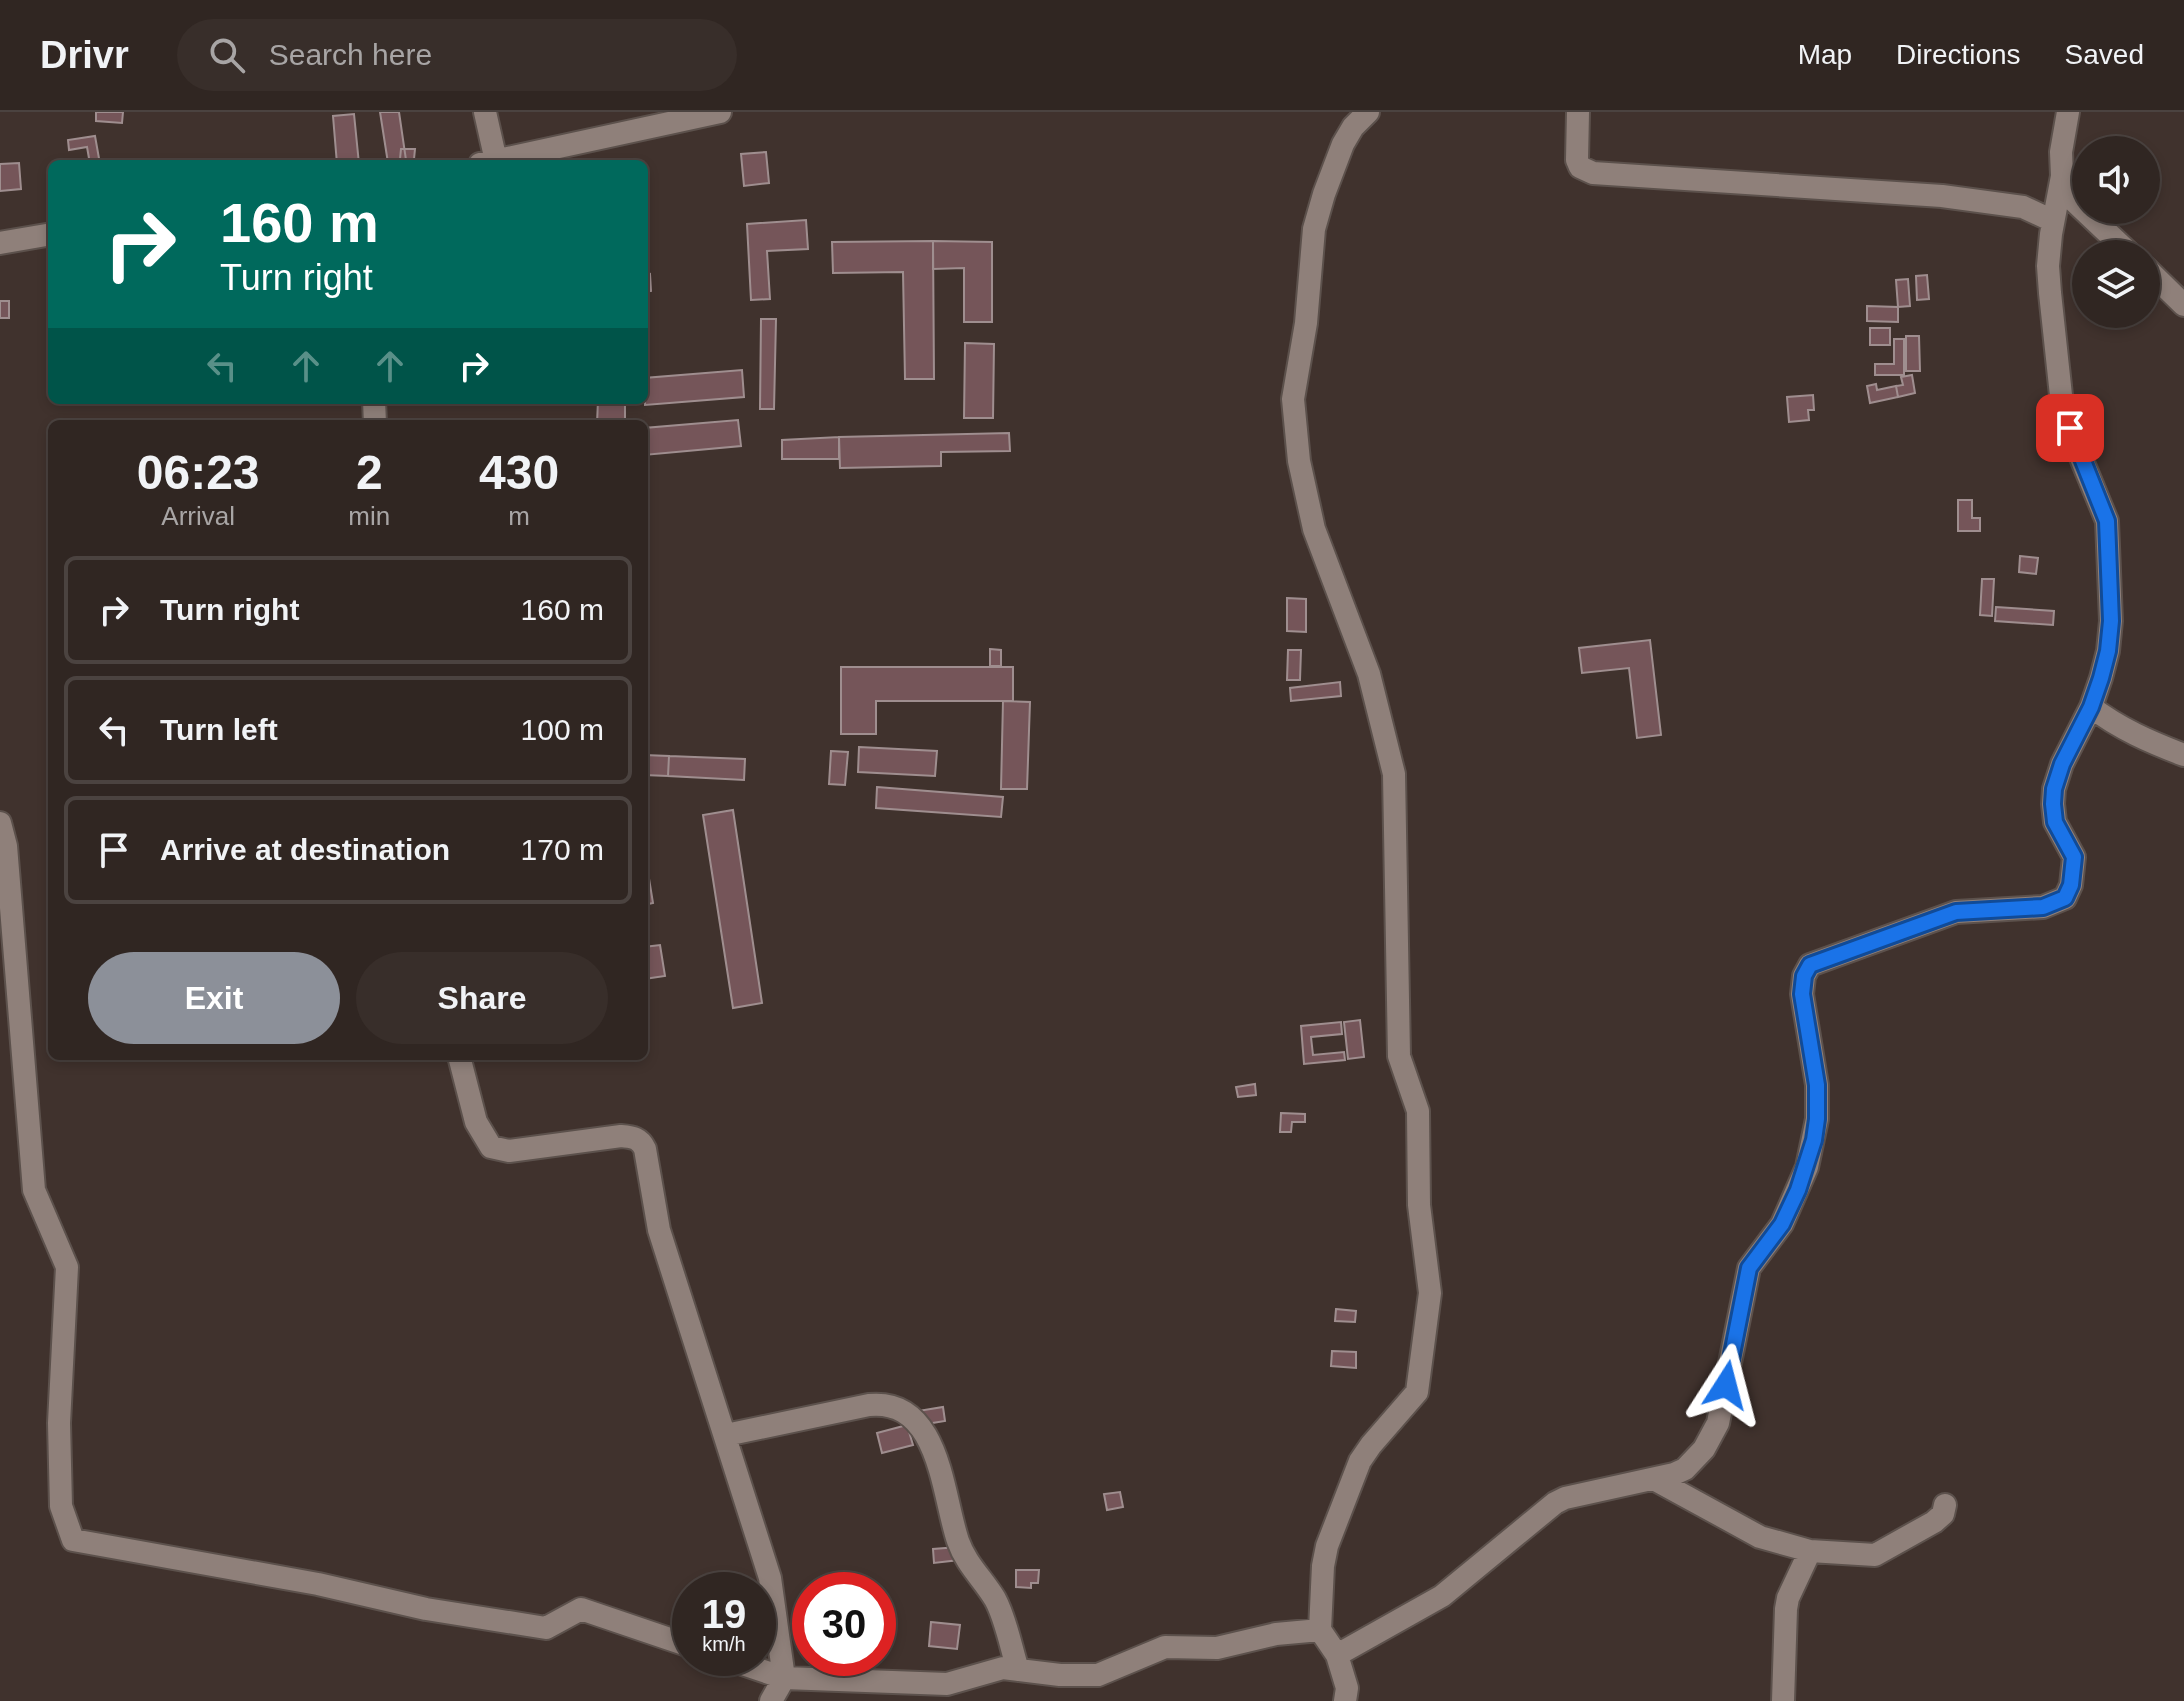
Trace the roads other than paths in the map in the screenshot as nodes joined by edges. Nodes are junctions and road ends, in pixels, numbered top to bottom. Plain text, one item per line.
1 (485, 112) edge
2 (720, 112) edge
3 (1368, 112) edge
4 (1578, 112) edge
5 (2068, 112) edge
6 (488, 160) edge
7 (502, 160) edge
8 (2062, 176) junction
9 (2053, 221) junction
10 (48, 235) edge
11 (2115, 240) edge
12 (0, 243) edge
13 (2160, 282) edge
14 (2184, 305) edge
15 (2091, 707) junction
16 (2184, 755) edge
17 (0, 823) edge
18 (460, 1060) edge
19 (726, 1435) junction
20 (1654, 1479) junction
21 (1945, 1505) dead end
22 (1810, 1551) junction
23 (1320, 1630) junction
24 (672, 1640) edge
25 (1337, 1655) junction
26 (1018, 1670) junction
27 (776, 1675) edge
28 (784, 1678) junction
29 (771, 1701) edge
30 (1345, 1701) edge
31 (1783, 1701) edge

1 - 6 street
2 - 7 street
3 - 23 street
4 - 9 street
5 - 8 street
8 - 9 street
8 - 11 street
9 - 15 street
10 - 12 street
13 - 14 street
15 - 16 street
15 - 20 street
17 - 24 street
18 - 19 street
19 - 26 street
19 - 28 street
20 - 22 street
20 - 25 street
21 - 22 street
22 - 31 street
23 - 25 street
23 - 26 street
25 - 30 street
26 - 28 street
27 - 28 street
28 - 29 street

